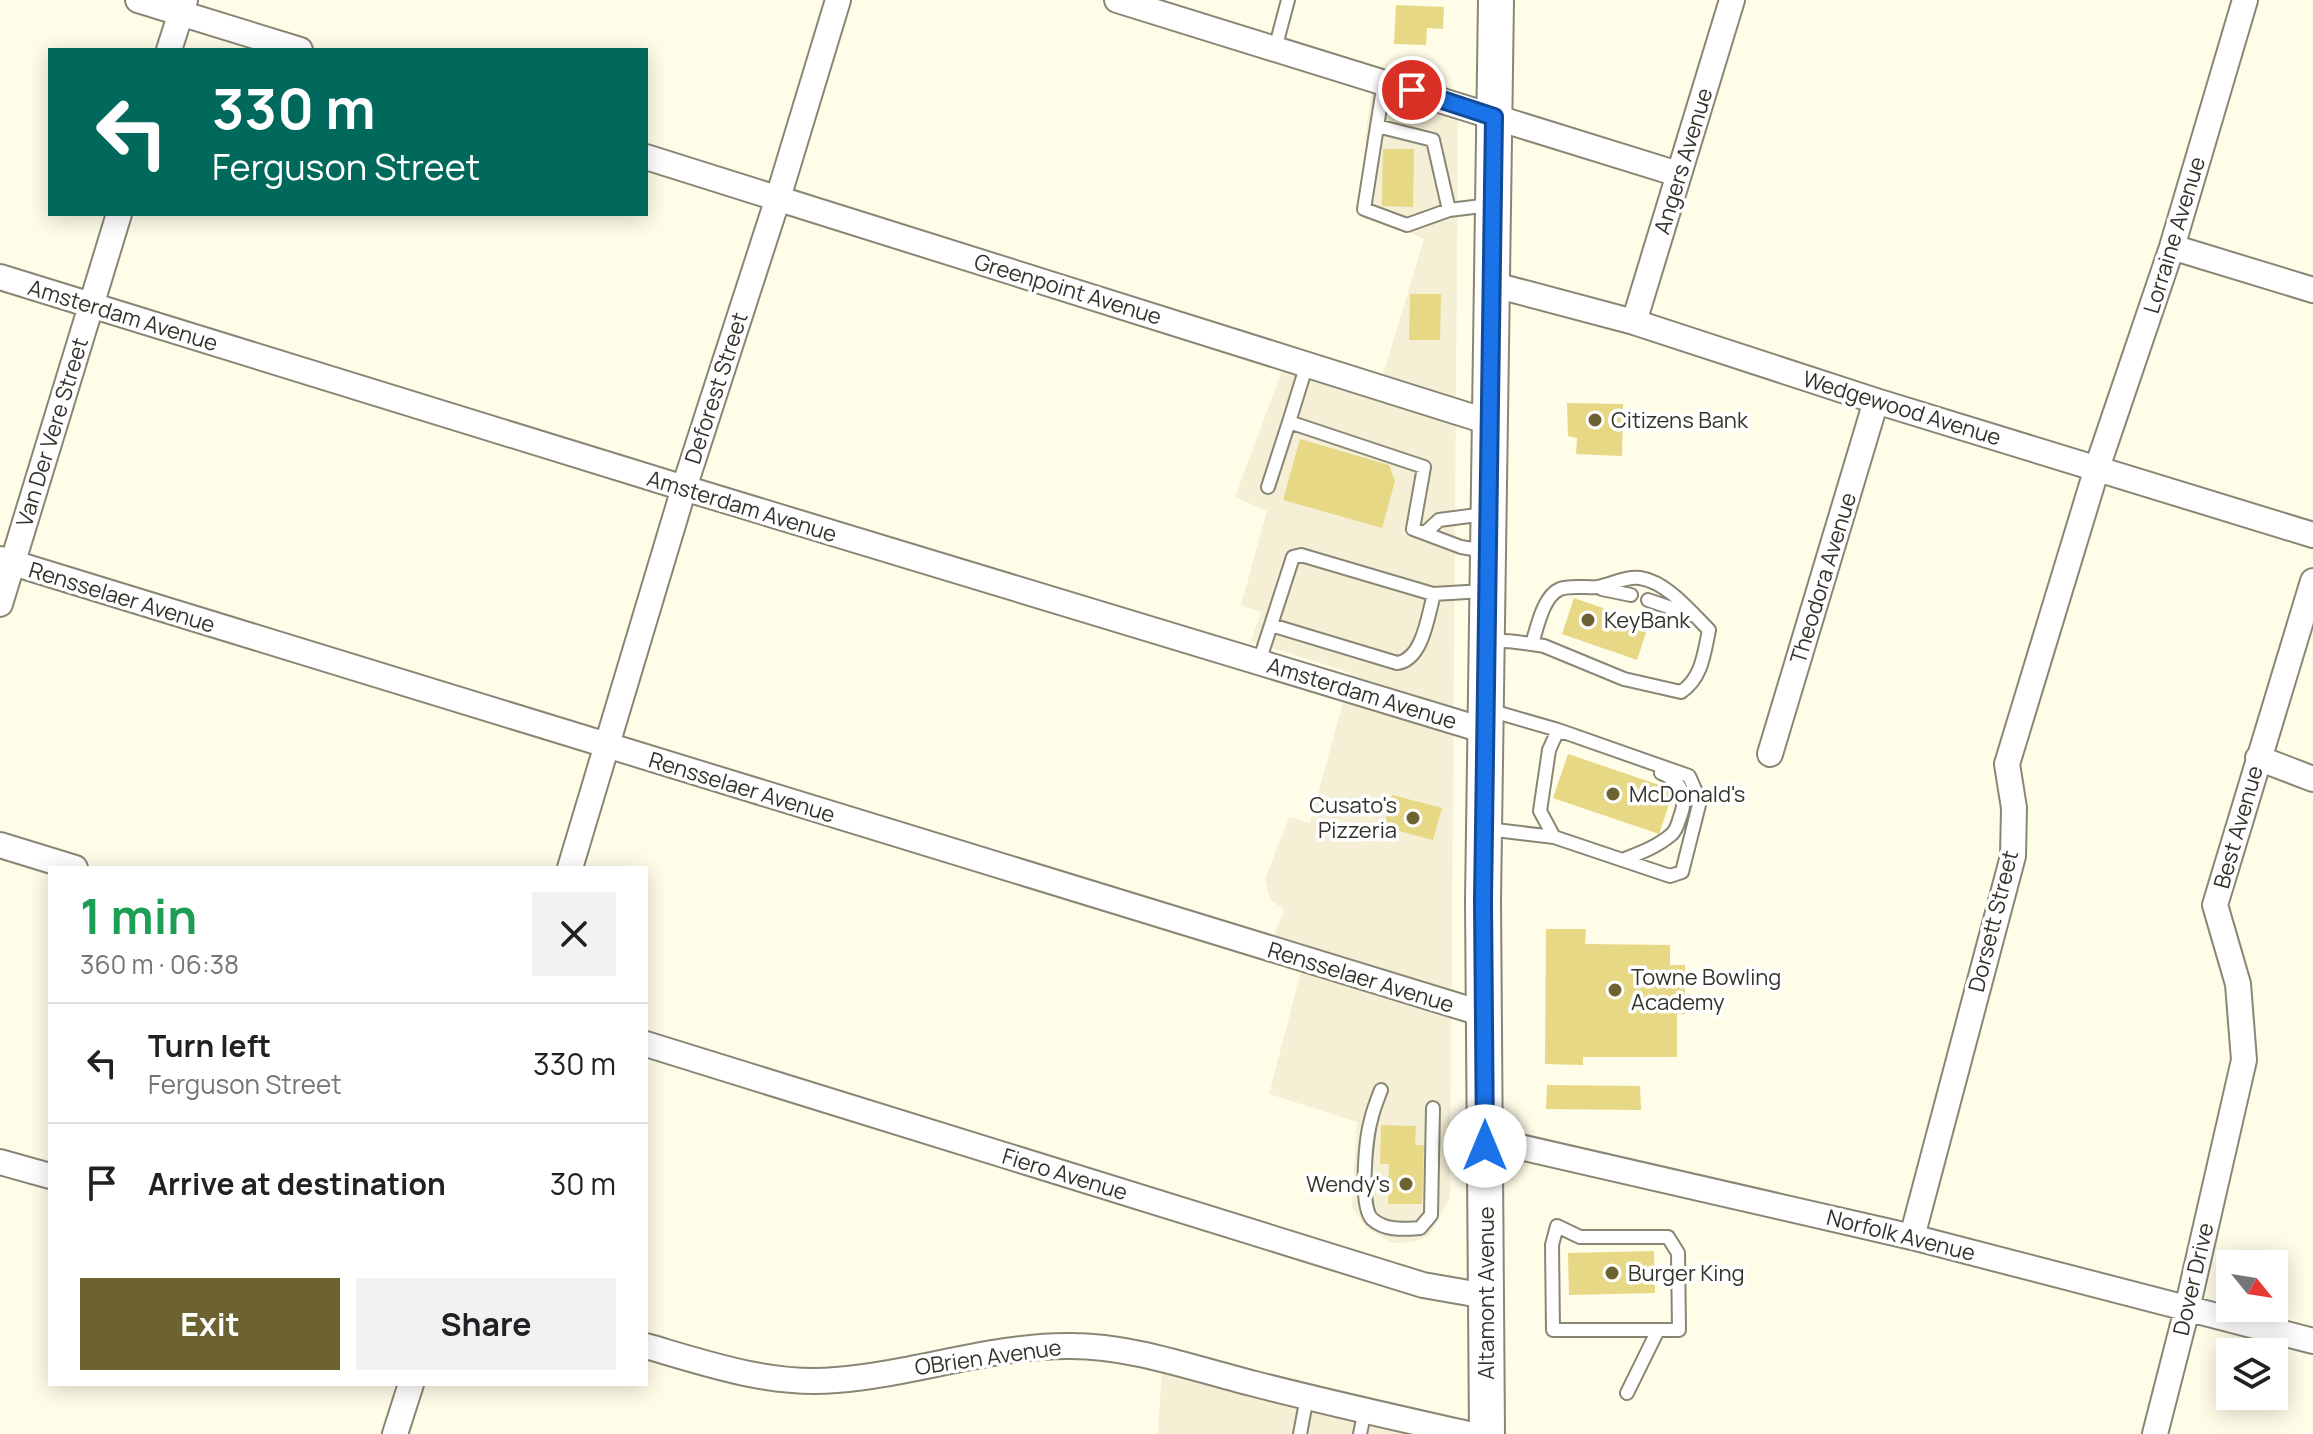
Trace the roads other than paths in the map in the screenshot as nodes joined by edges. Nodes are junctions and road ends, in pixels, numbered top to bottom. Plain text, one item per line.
1 (138, 0) edge
2 (838, 0) edge
3 (1117, 0) edge
4 (1288, 0) edge
5 (1496, 0) edge
6 (1732, 0) edge
7 (2245, 0) edge
8 (183, 6) edge
9 (170, 48) edge
10 (295, 48) edge
11 (1275, 49) junction
12 (1384, 82) junction
13 (1494, 117) junction
14 (1377, 126) junction
15 (648, 158) edge
16 (1678, 174) junction
17 (778, 198) junction
18 (1491, 205) junction
19 (1449, 210) junction
20 (118, 216) edge
21 (2172, 247) junction
22 (0, 277) edge
23 (1491, 284) junction
24 (2313, 290) edge
25 (91, 305) junction
26 (1634, 322) junction
27 (1307, 364) junction
28 (1876, 401) junction
29 (1289, 422) junction
30 (1489, 422) junction
31 (2097, 468) junction
32 (1268, 487) dead end
33 (684, 488) junction
34 (1488, 513) junction
35 (1425, 533) junction
36 (2313, 535) edge
37 (1487, 552) junction
38 (6, 561) edge
39 (2313, 581) edge
40 (1594, 587) junction
41 (1488, 591) junction
42 (1434, 594) junction
43 (1631, 595) dead end
44 (1648, 600) dead end
45 (0, 604) edge
46 (1695, 616) junction
47 (1271, 625) junction
48 (1487, 641) junction
49 (1532, 644) junction
50 (1259, 662) junction
51 (1486, 720) junction
52 (1558, 730) junction
53 (607, 746) junction
54 (1770, 754) dead end
55 (2258, 758) junction
56 (2313, 779) edge
57 (1484, 829) junction
58 (1554, 837) junction
59 (0, 845) edge
60 (1622, 860) junction
61 (68, 866) edge
62 (571, 866) edge
63 (1484, 1014) junction
64 (648, 1045) edge
65 (1381, 1090) dead end
66 (1433, 1108) dead end
67 (2228, 1123) joint
68 (1485, 1146) junction
69 (0, 1162) edge
70 (48, 1175) edge
71 (1912, 1237) junction
72 (1486, 1296) junction
73 (2187, 1309) junction
74 (1658, 1330) junction
75 (2313, 1341) edge
76 (648, 1347) edge
77 (410, 1386) edge
78 (1627, 1393) dead end
79 (1307, 1397) junction
80 (1362, 1422) edge
81 (395, 1434) edge
82 (1300, 1434) edge
83 (1468, 1434) edge
84 (1487, 1434) edge
85 (2155, 1434) edge

1 - 8 street
2 - 17 street, Deforest Street
3 - 11 street
4 - 11 lane
5 - 13 main road, Altamont Avenue
6 - 16 street, Angers Avenue
7 - 21 street, Lorraine Avenue
8 - 9 street
8 - 10 street
11 - 12 street
12 - 13 street
12 - 14 lane
13 - 16 street
13 - 18 main road, Altamont Avenue
14 - 19 lane
14 - 19 lane
15 - 17 street, Greenpoint Avenue
16 - 26 street, Angers Avenue
17 - 27 street, Greenpoint Avenue
17 - 33 street, Deforest Street
18 - 19 lane
18 - 23 main road, Altamont Avenue
20 - 25 street, Van Der Vere Street
21 - 24 street
21 - 31 street, Lorraine Avenue
22 - 25 street, Amsterdam Avenue
23 - 26 street, Wedgewood Avenue
23 - 30 main road, Altamont Avenue
25 - 33 street, Amsterdam Avenue
25 - 38 street, Van Der Vere Street
26 - 28 street, Wedgewood Avenue
27 - 29 lane
27 - 30 street, Greenpoint Avenue
28 - 31 street, Wedgewood Avenue
28 - 54 street, Theodora Avenue
29 - 32 lane
29 - 35 lane
30 - 34 main road, Altamont Avenue
31 - 36 street, Wedgewood Avenue
31 - 71 street, Dorsett Street
33 - 50 street, Amsterdam Avenue
33 - 53 street, Deforest Street
34 - 35 lane
34 - 37 main road, Altamont Avenue
35 - 37 lane
37 - 41 main road, Altamont Avenue
38 - 45 street, Van Der Vere Street
38 - 53 street, Rensselaer Avenue
39 - 55 street, Best Avenue
40 - 43 lane
40 - 46 lane
40 - 49 lane
41 - 42 lane
41 - 48 main road, Altamont Avenue
42 - 47 lane
42 - 47 lane
44 - 46 lane
46 - 49 lane
47 - 50 lane
48 - 49 lane
48 - 51 main road, Altamont Avenue
50 - 51 street, Amsterdam Avenue
51 - 52 lane
51 - 57 main road, Altamont Avenue
52 - 58 lane
52 - 60 lane
52 - 60 lane
53 - 62 street, Deforest Street
53 - 63 street, Rensselaer Avenue
55 - 56 street
55 - 67 street, Best Avenue
57 - 58 lane
57 - 63 main road, Altamont Avenue
58 - 60 lane
59 - 61 street
63 - 68 main road, Altamont Avenue
64 - 72 street, Fiero Avenue
65 - 66 lane
67 - 73 street, Dover Drive
68 - 71 street, Norfolk Avenue
68 - 72 main road, Altamont Avenue
69 - 70 street
71 - 73 street, Norfolk Avenue
72 - 84 main road, Altamont Avenue
73 - 75 street, Norfolk Avenue
73 - 85 street, Dover Drive
74 - 74 lane
74 - 78 lane
76 - 79 street, OBrien Avenue
77 - 81 street
79 - 80 street, OBrien Avenue
79 - 82 lane
80 - 83 street, OBrien Avenue

